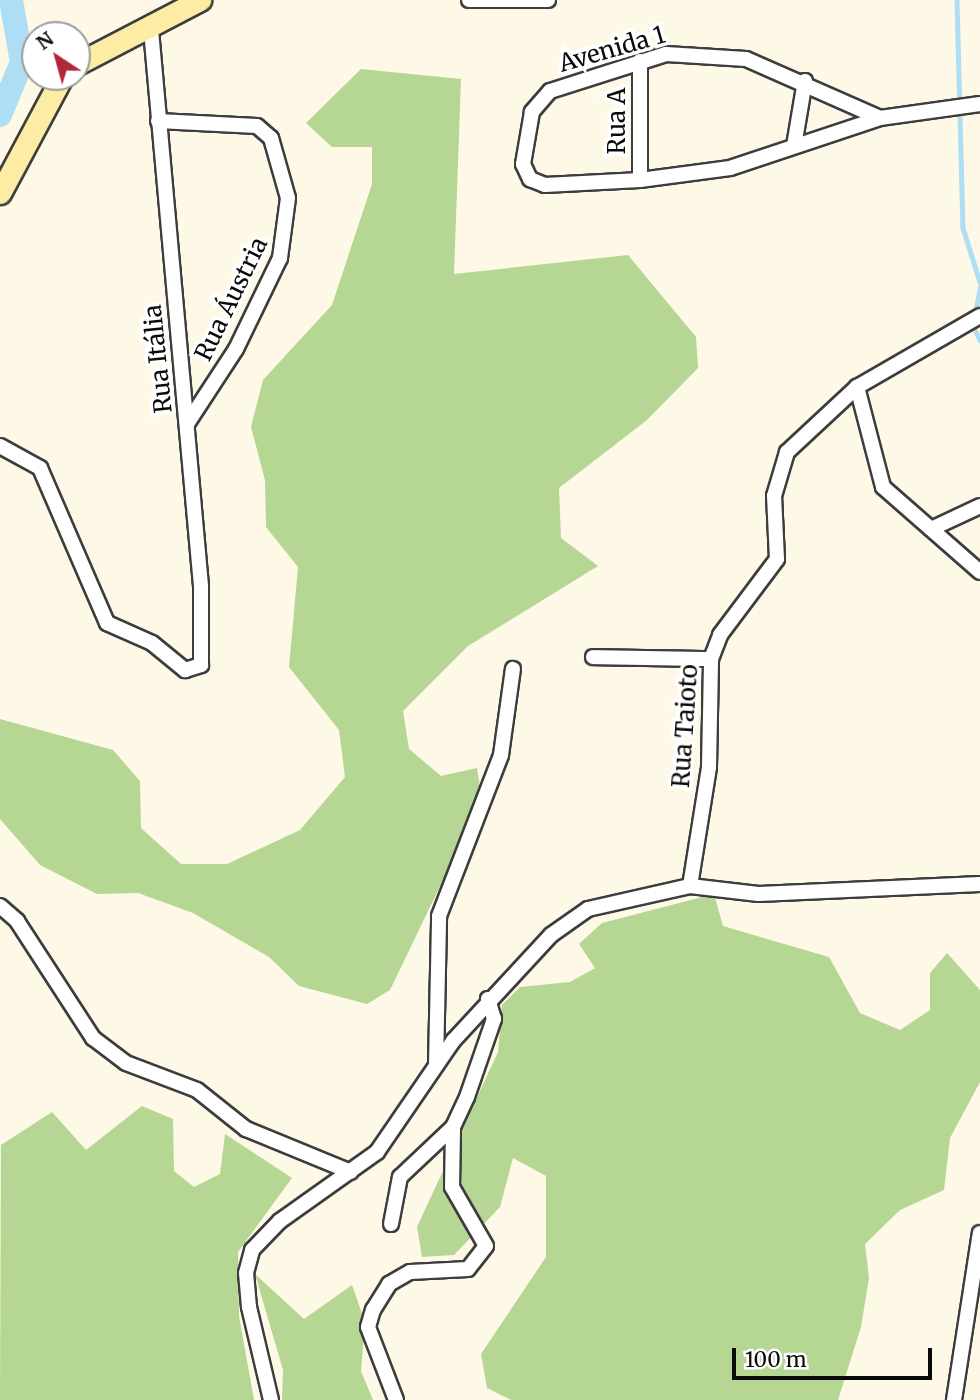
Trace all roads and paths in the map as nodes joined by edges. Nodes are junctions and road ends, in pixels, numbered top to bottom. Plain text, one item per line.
1 (200, 0) edge
2 (469, 0) edge
3 (548, 0) edge
4 (151, 30) junction
5 (91, 58) edge
6 (640, 61) junction
7 (805, 81) junction
8 (55, 91) edge
9 (980, 104) edge
10 (880, 118) junction
11 (158, 121) junction
12 (794, 146) junction
13 (640, 180) junction
14 (0, 193) edge
15 (974, 319) edge
16 (857, 387) junction
17 (187, 424) junction
18 (0, 446) edge
19 (980, 506) edge
20 (931, 529) junction
21 (980, 572) edge
22 (593, 657) dead end
23 (711, 659) junction
24 (513, 669) dead end
25 (980, 884) edge
26 (690, 886) junction
27 (0, 906) edge
28 (488, 999) junction
29 (436, 1065) junction
30 (453, 1127) junction
31 (351, 1172) junction
32 (391, 1224) dead end
33 (980, 1233) edge
34 (271, 1400) edge
35 (396, 1400) edge
36 (954, 1400) edge

1 - 4 street
2 - 3 street
4 - 5 street
4 - 11 street, Rua Itália
6 - 7 street, Avenida 1
6 - 13 street, Rua A
6 - 13 street, Avenida 1
7 - 10 street, Avenida 1
7 - 12 street
8 - 14 street
9 - 10 street, Avenida 1
10 - 12 street, Avenida 1
11 - 17 street, Rua Itália
11 - 17 street, Rua Áustria
12 - 13 street, Avenida 1
15 - 16 street, Rua Taioto
16 - 20 street
16 - 23 street, Rua Taioto
17 - 18 street, Rua Itália
19 - 20 street
20 - 21 street
22 - 23 street
23 - 26 street, Rua Taioto
24 - 29 street
25 - 26 street
26 - 28 street
27 - 31 street
28 - 29 street
28 - 30 street
29 - 31 street
30 - 32 street
30 - 35 street
31 - 34 street
33 - 36 street

